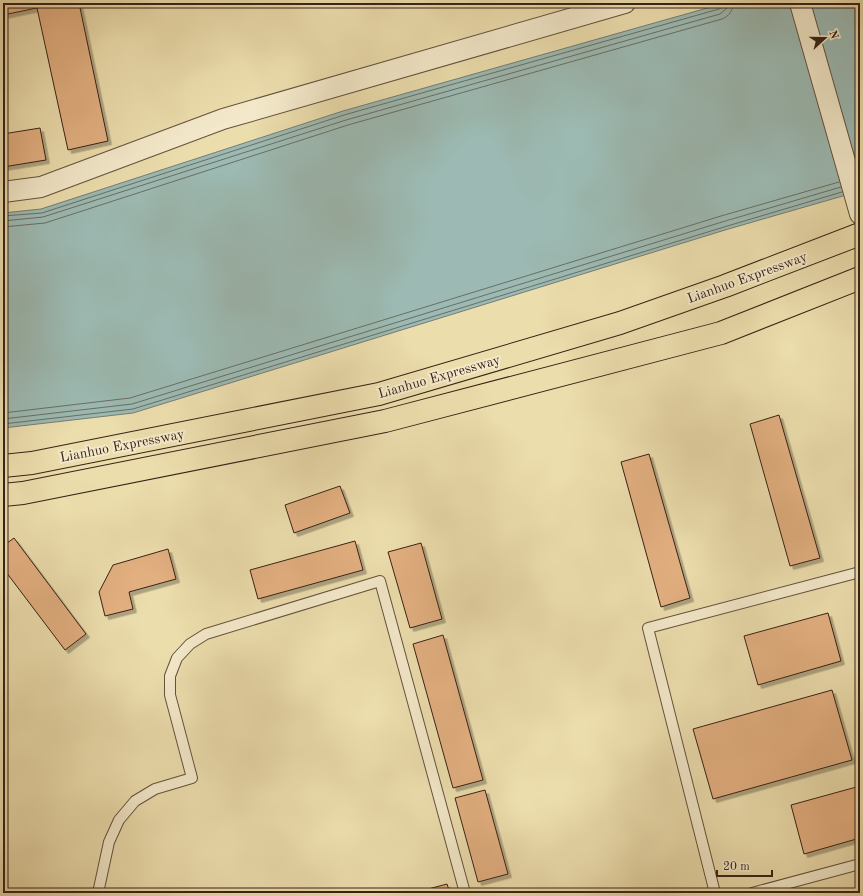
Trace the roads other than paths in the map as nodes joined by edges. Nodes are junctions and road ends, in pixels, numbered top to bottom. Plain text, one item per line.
1 (625, 3) edge
2 (800, 3) edge
3 (3, 192) edge
4 (860, 214) edge
5 (860, 234) edge
6 (860, 278) edge
7 (3, 466) edge
8 (3, 495) edge
9 (860, 572) edge
10 (860, 864) edge
11 (98, 893) edge
12 (465, 893) edge
13 (715, 893) edge
14 (752, 893) edge

1 - 3 street
2 - 4 street
5 - 7 highway, Lianhuo Expressway
6 - 8 highway, Lianhuo Expressway
9 - 13 lane
10 - 14 lane
11 - 12 lane

